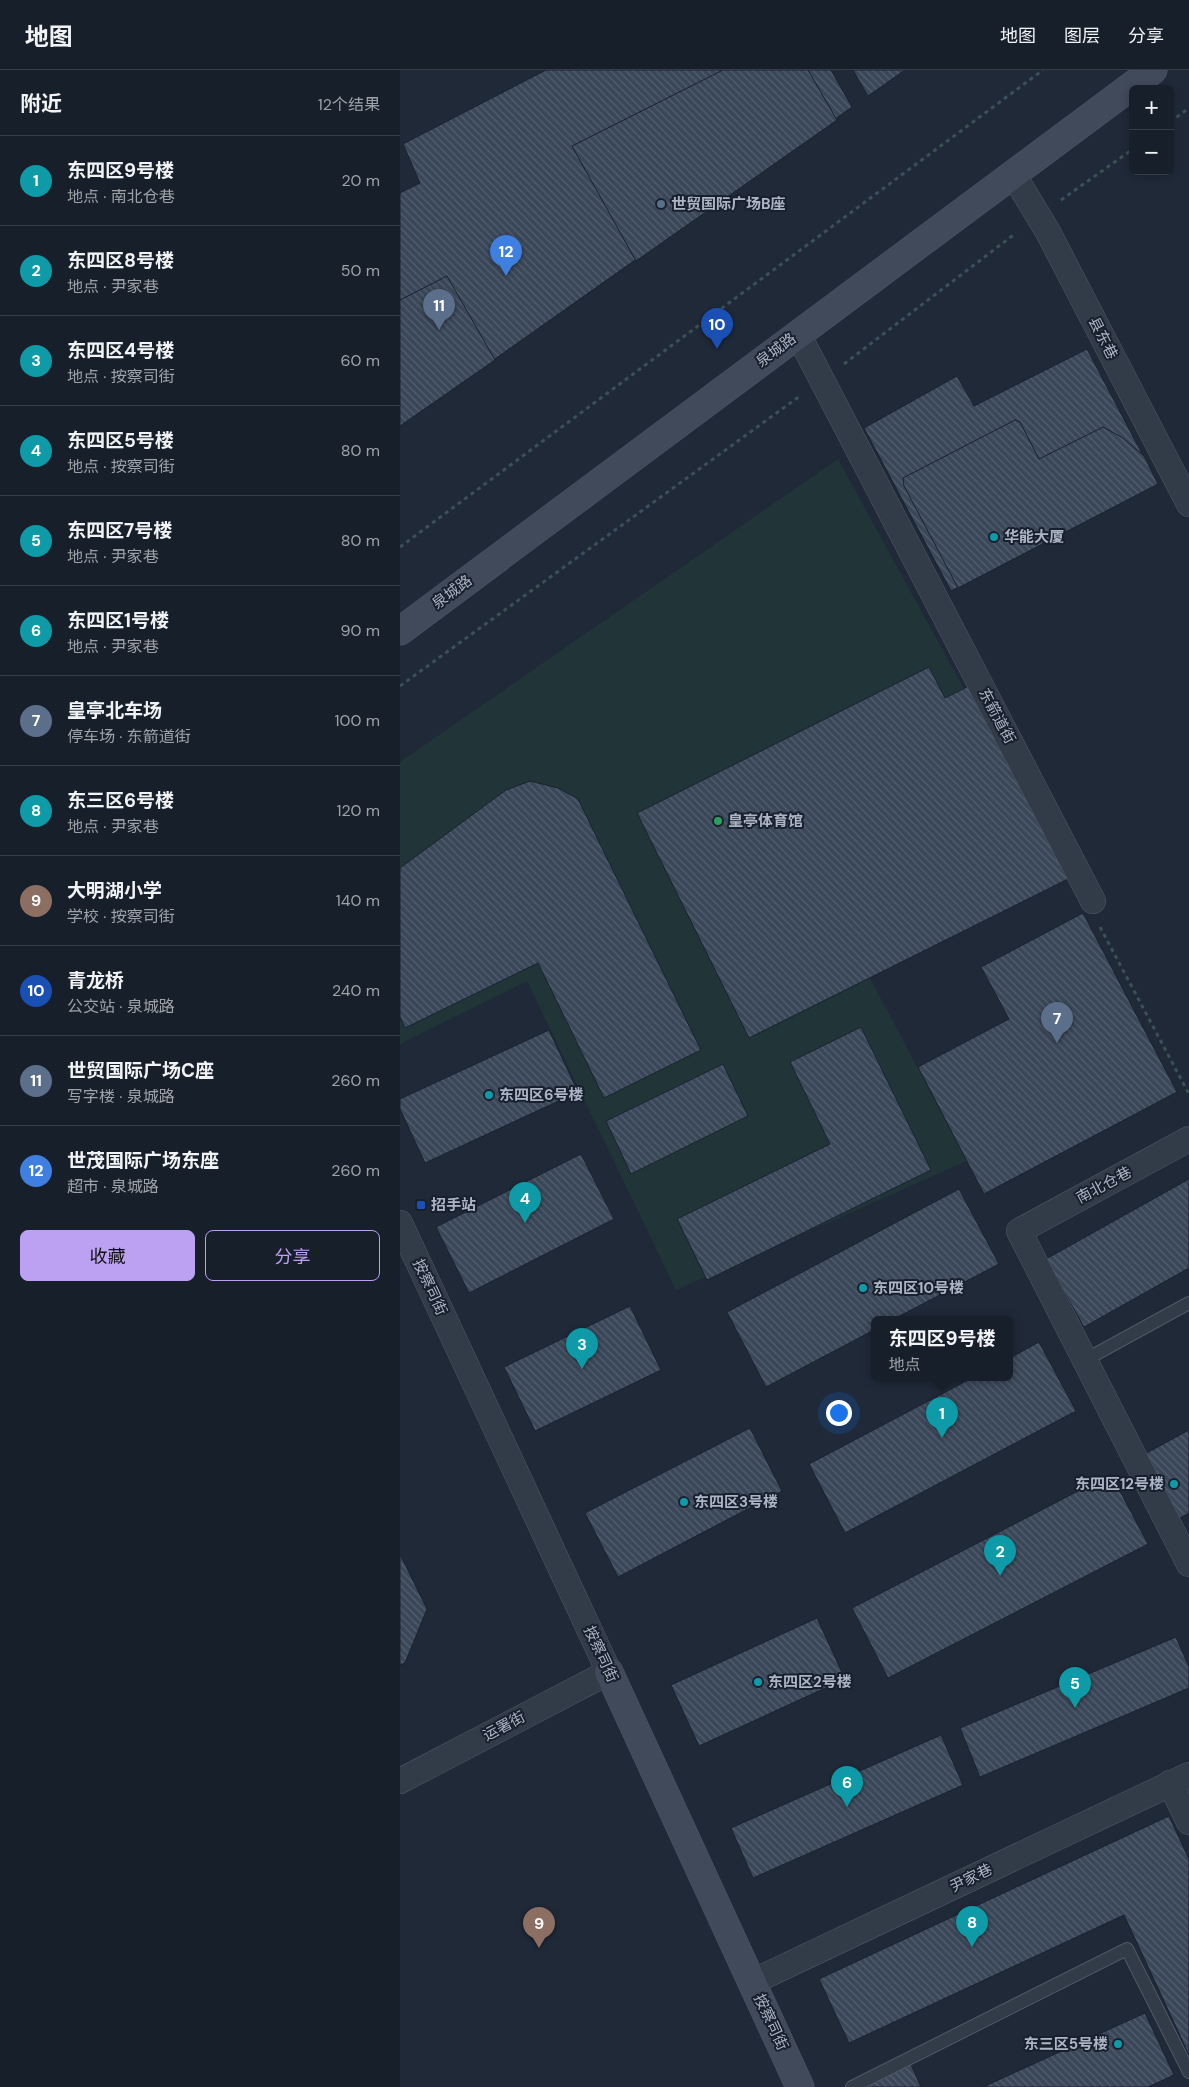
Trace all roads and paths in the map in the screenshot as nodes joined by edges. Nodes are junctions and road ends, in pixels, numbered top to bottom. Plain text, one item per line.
1 (1043, 70) edge
2 (1153, 70) edge
3 (1189, 108) edge
4 (1174, 119) edge
5 (1129, 152) edge
6 (1013, 174) junction
7 (1037, 217) junction
8 (798, 334) junction
9 (821, 380) junction
10 (1189, 504) edge
11 (400, 547) edge
12 (400, 630) edge
13 (400, 686) edge
14 (1093, 901) joint
15 (1189, 1094) edge
16 (1189, 1139) edge
17 (400, 1222) edge
18 (1189, 1304) edge
19 (1084, 1360) junction
20 (1189, 1564) edge
21 (608, 1672) junction
22 (1179, 1779) edge
23 (400, 1781) edge
24 (1189, 1822) edge
25 (752, 1982) junction
26 (1189, 2072) edge
27 (800, 2087) edge
28 (852, 2087) edge

1 - 11 path
2 - 6 main road, 泉城路
3 - 4 path
5 - 7 path
6 - 7 street, 县东巷
6 - 8 main road, 泉城路
7 - 9 path
7 - 10 street, 县东巷
8 - 9 street, 东箭道街
8 - 12 main road, 泉城路
9 - 13 path
9 - 14 street, 东箭道街
14 - 15 path
16 - 19 street, 南北仓巷
17 - 21 street, 按察司街
18 - 19 lane
19 - 20 street
21 - 23 street, 运署街
21 - 25 main road, 按察司街
22 - 24 street
22 - 25 street, 尹家巷
25 - 27 main road, 按察司街
26 - 28 lane

